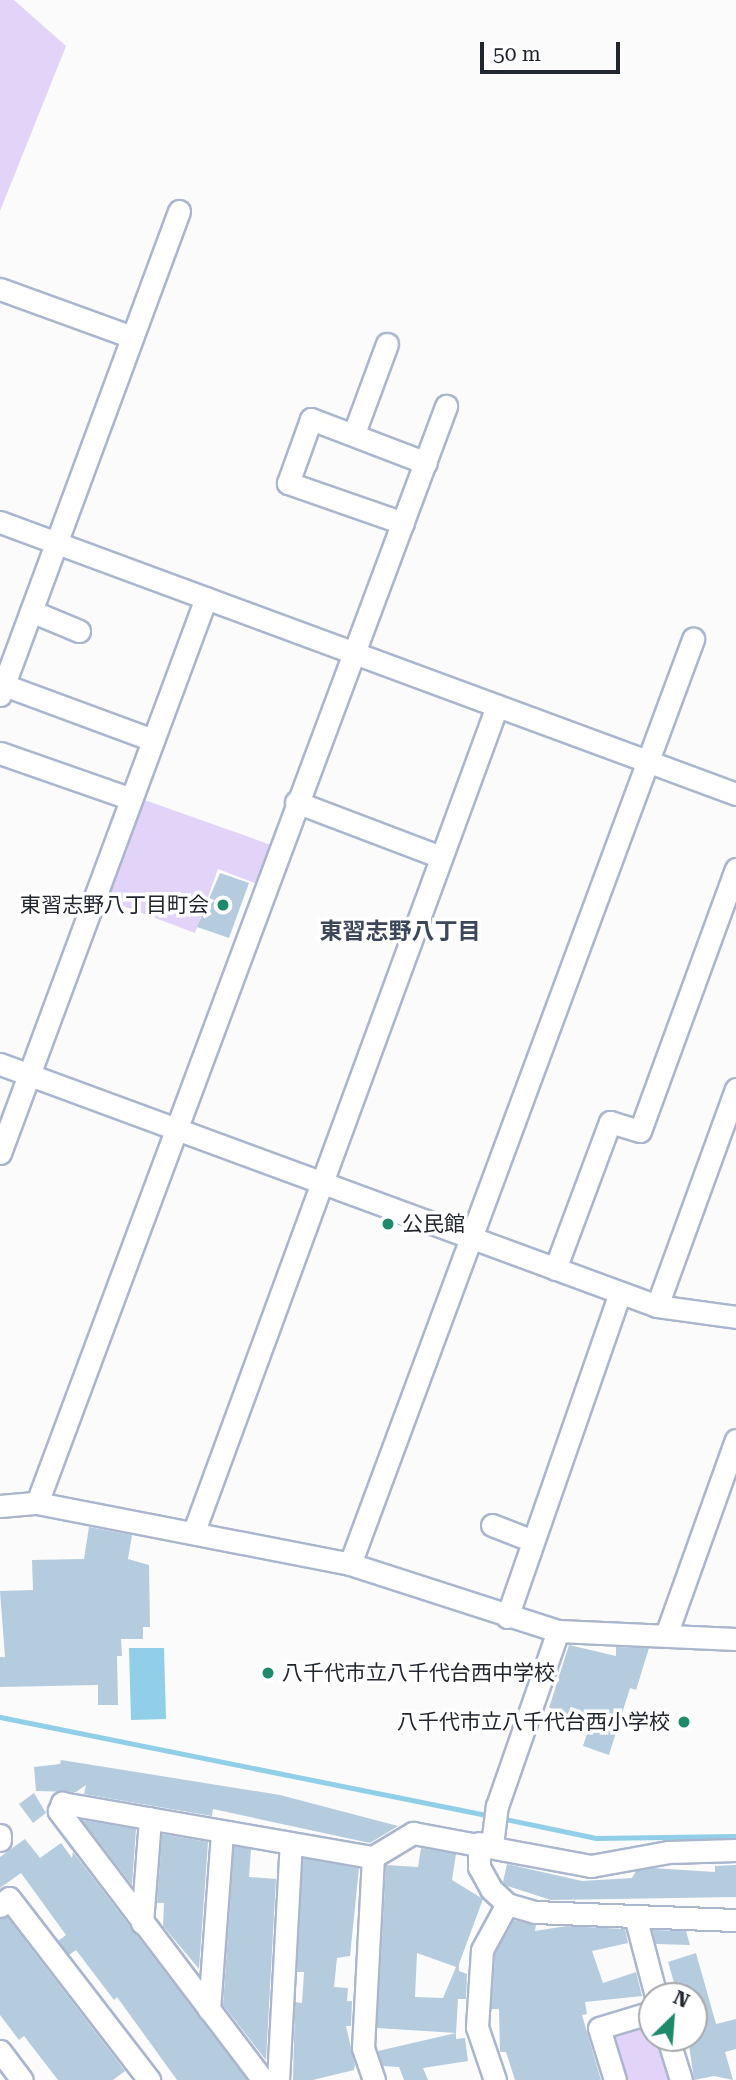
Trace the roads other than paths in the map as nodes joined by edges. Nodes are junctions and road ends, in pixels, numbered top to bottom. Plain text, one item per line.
1 (179, 211) dead end
2 (0, 289) edge
3 (132, 337) junction
4 (387, 344) dead end
5 (446, 406) dead end
6 (354, 433) junction
7 (426, 463) junction
8 (0, 522) edge
9 (402, 523) junction
10 (57, 542) junction
11 (206, 598) junction
12 (31, 611) junction
13 (79, 631) dead end
14 (693, 639) dead end
15 (352, 652) junction
16 (2, 690) edge
17 (497, 706) junction
18 (153, 740) junction
19 (0, 753) edge
20 (647, 762) junction
21 (736, 794) edge
22 (131, 799) junction
23 (296, 802) junction
24 (441, 857) junction
25 (736, 869) edge
26 (0, 1064) edge
27 (29, 1075) junction
28 (736, 1089) edge
29 (175, 1129) junction
30 (0, 1153) edge
31 (320, 1181) junction
32 (471, 1237) junction
33 (555, 1269) junction
34 (620, 1293) junction
35 (657, 1306) junction
36 (736, 1317) edge
37 (736, 1440) edge
38 (37, 1503) junction
39 (0, 1506) edge
40 (492, 1525) dead end
41 (194, 1531) junction
42 (533, 1541) junction
43 (350, 1564) junction
44 (507, 1617) junction
45 (558, 1631) junction
46 (666, 1635) junction
47 (736, 1639) edge
48 (150, 1818) junction
49 (222, 1830) junction
50 (490, 1830) junction
51 (291, 1843) junction
52 (736, 1850) edge
53 (373, 1857) junction
54 (507, 1904) junction
55 (0, 1906) edge
56 (635, 1916) junction
57 (736, 1920) edge
58 (142, 1923) junction
59 (652, 1982) edge
60 (209, 2010) junction
61 (638, 2016) edge
62 (0, 2051) edge
63 (672, 2052) edge
64 (141, 2078) edge
65 (22, 2080) edge
66 (263, 2080) edge
67 (278, 2080) edge
68 (374, 2080) edge
69 (495, 2080) edge
70 (615, 2080) edge
71 (681, 2080) edge

1 - 3 street
2 - 3 street
3 - 10 street
4 - 6 street
5 - 7 street
6 - 7 street
6 - 9 street
7 - 9 street
8 - 10 street
9 - 15 street
10 - 11 street
10 - 12 street
11 - 15 street
11 - 18 street
12 - 13 street
12 - 16 street
14 - 20 street
15 - 17 street
15 - 23 street
16 - 18 street
17 - 20 street
17 - 24 street
18 - 22 street
19 - 22 street
20 - 21 street
20 - 32 street
22 - 27 street
23 - 24 street
23 - 29 street
24 - 31 street
25 - 33 street
26 - 27 street
27 - 29 street
27 - 30 street
28 - 35 street
29 - 31 street
29 - 38 street
31 - 32 street
31 - 41 street
32 - 33 street
32 - 43 street
33 - 34 street
34 - 35 street
34 - 42 street
35 - 36 street
37 - 46 street
38 - 39 street
38 - 41 street
40 - 42 street
41 - 43 street
42 - 44 street
43 - 44 street
44 - 45 street
45 - 46 street
45 - 50 street
46 - 47 street
48 - 49 street
48 - 58 street
48 - 58 street
49 - 51 street
49 - 60 street
50 - 52 street
50 - 53 street
50 - 54 street
51 - 53 street
51 - 67 street
53 - 68 street
54 - 56 street
54 - 69 street
55 - 64 street
56 - 57 street
56 - 59 street
58 - 60 street
60 - 66 street
61 - 70 street
62 - 65 street
63 - 71 street

